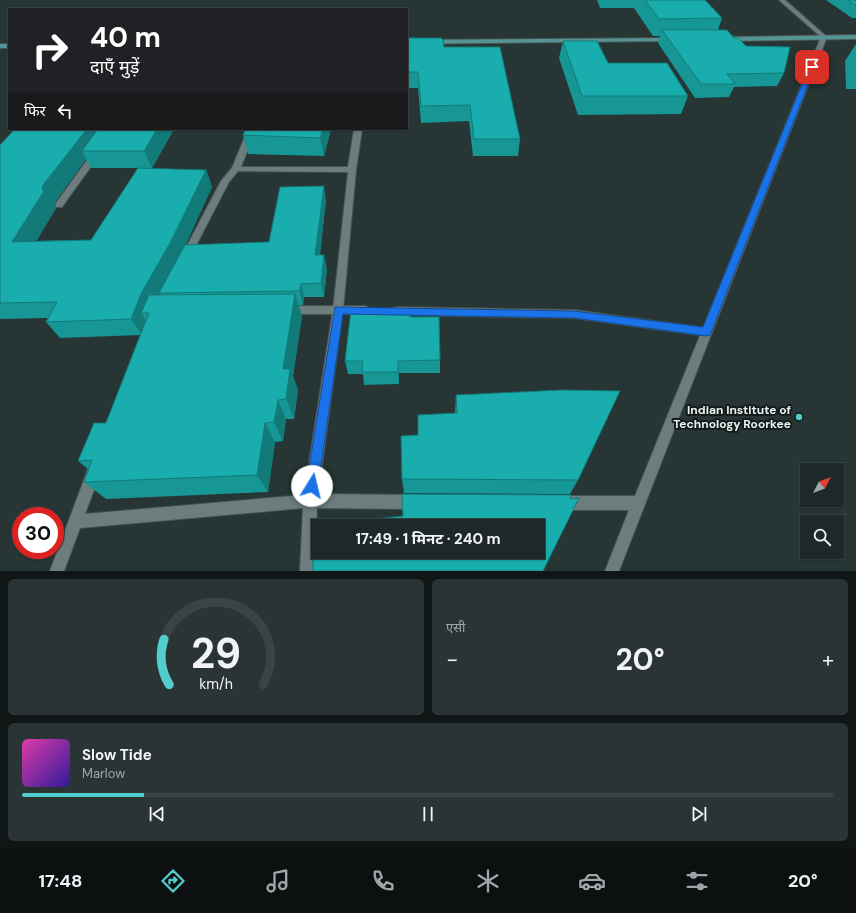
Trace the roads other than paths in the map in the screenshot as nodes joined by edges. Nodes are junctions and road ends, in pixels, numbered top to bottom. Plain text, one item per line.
1 (782, 0) edge
2 (824, 37) junction
3 (856, 37) edge
4 (675, 39) edge
5 (722, 39) edge
6 (408, 42) edge
7 (252, 130) edge
8 (358, 130) edge
9 (99, 149) edge
10 (236, 169) junction
11 (352, 170) junction
12 (59, 205) dead end
13 (179, 270) edge
14 (276, 310) edge
15 (338, 310) junction
16 (706, 332) junction
17 (98, 464) edge
18 (310, 501) junction
19 (427, 502) edge
20 (553, 503) edge
21 (639, 503) junction
22 (74, 522) junction
23 (57, 571) edge
24 (307, 571) edge
25 (612, 571) edge

1 - 2 street
2 - 3 main road
2 - 5 main road
2 - 16 street
4 - 6 main road
7 - 10 street
8 - 11 street
9 - 12 street
10 - 11 street
10 - 13 street
11 - 15 street
14 - 15 street
15 - 16 street
15 - 18 street
16 - 21 street
17 - 22 street
18 - 19 street
18 - 22 street
18 - 24 street
20 - 21 street
21 - 25 street
22 - 23 street

